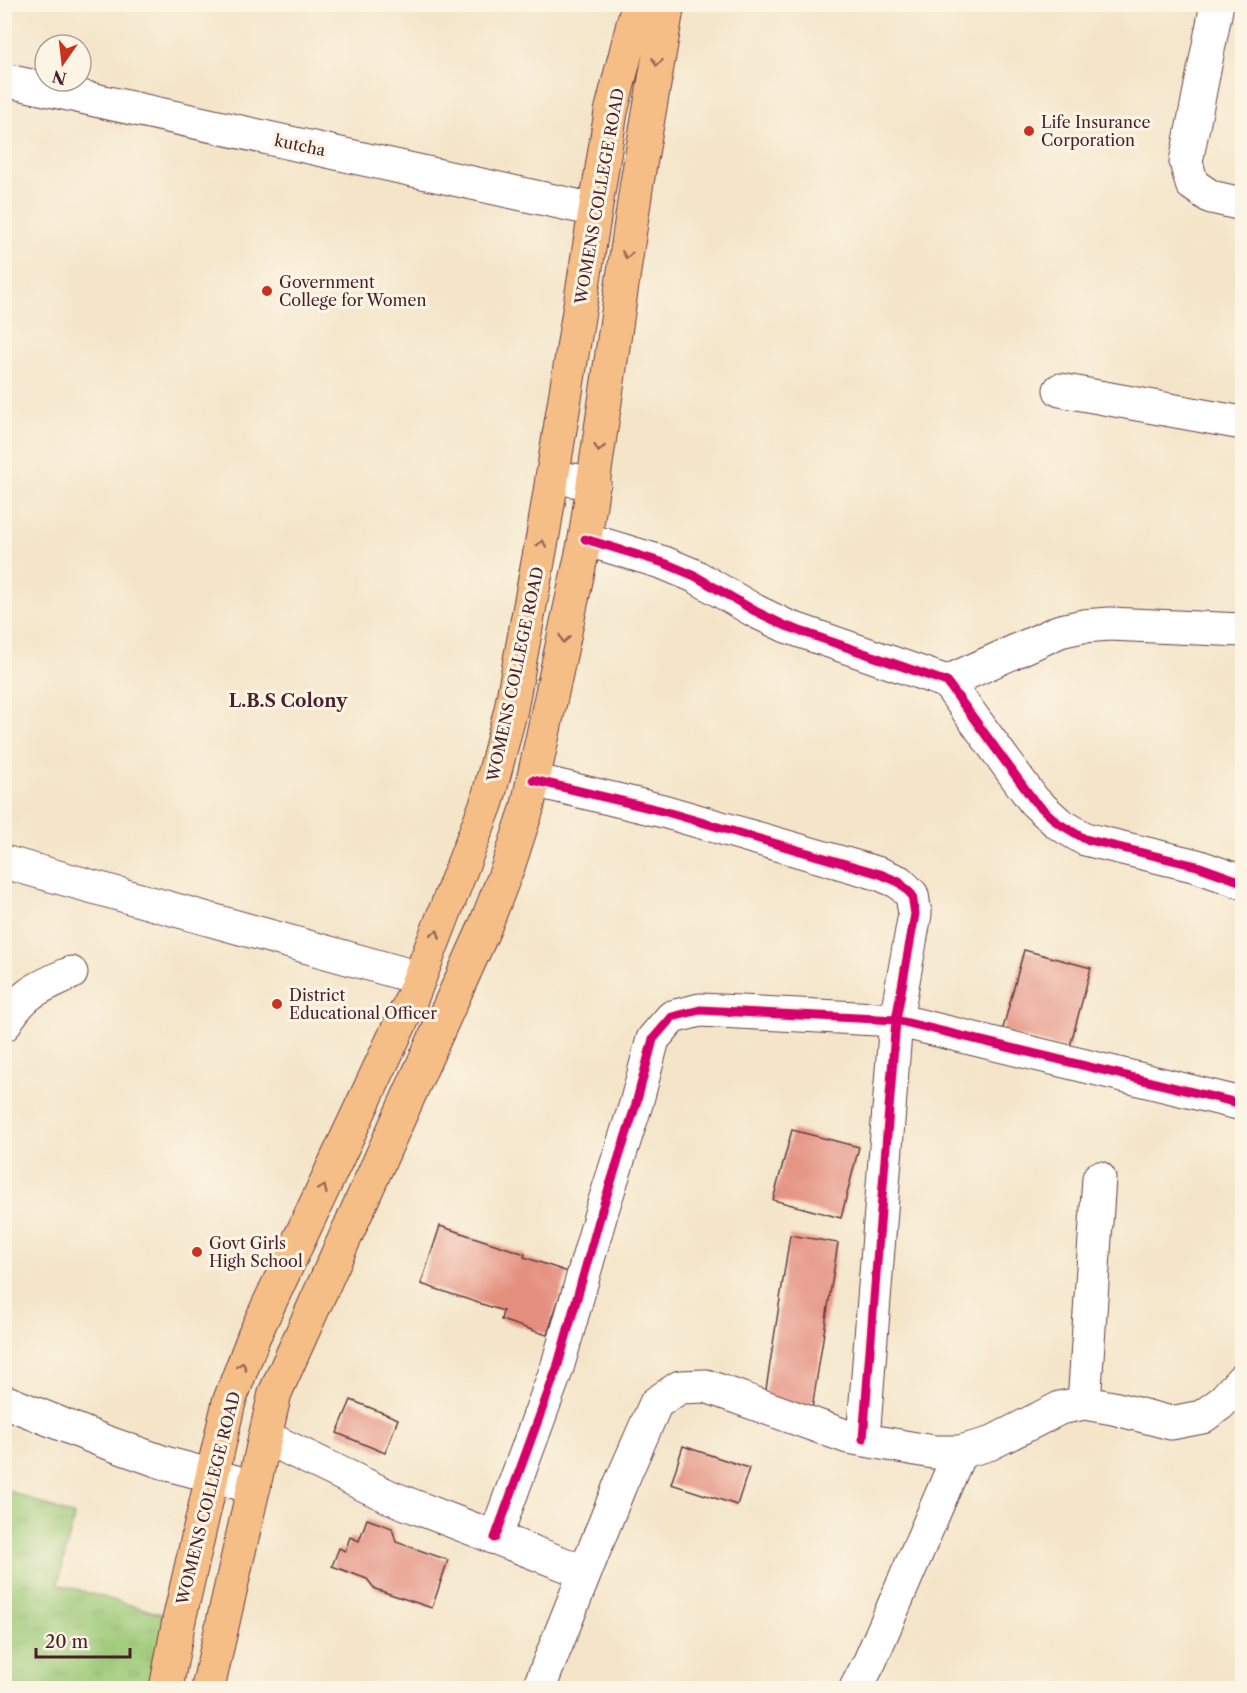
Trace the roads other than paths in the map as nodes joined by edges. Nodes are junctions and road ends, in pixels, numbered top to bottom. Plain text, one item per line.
1 (638, 4) edge
2 (668, 4) edge
3 (1217, 4) edge
4 (4, 80) edge
5 (1242, 204) edge
6 (595, 210) junction
7 (1060, 390) dead end
8 (1242, 423) edge
9 (552, 477) junction
10 (594, 483) junction
11 (585, 539) junction
12 (1242, 630) edge
13 (947, 682) junction
14 (533, 780) junction
15 (4, 862) edge
16 (1242, 882) edge
17 (71, 973) dead end
18 (419, 978) junction
19 (896, 1020) junction
20 (4, 1025) edge
21 (1242, 1104) edge
22 (1099, 1178) dead end
23 (1242, 1380) edge
24 (4, 1401) edge
25 (1084, 1403) junction
26 (265, 1437) junction
27 (863, 1439) junction
28 (960, 1452) junction
29 (211, 1476) junction
30 (254, 1487) junction
31 (495, 1538) junction
32 (584, 1572) junction
33 (166, 1689) edge
34 (208, 1689) edge
35 (539, 1689) edge
36 (856, 1689) edge

1 - 6 main road, WOMENS COLLEGE ROAD
2 -> 10 main road, WOMENS COLLEGE ROAD
3 - 5 street
4 - 6 street, kutcha
6 - 9 main road, WOMENS COLLEGE ROAD
7 - 8 street
9 - 10 street
18 -> 9 main road, WOMENS COLLEGE ROAD
10 - 11 main road, WOMENS COLLEGE ROAD
11 - 13 street
11 -> 14 main road, WOMENS COLLEGE ROAD
12 - 13 street
13 - 16 street
14 - 19 street
14 - 26 main road, WOMENS COLLEGE ROAD
15 - 18 street
17 - 20 street
29 -> 18 main road, WOMENS COLLEGE ROAD
19 - 21 street
19 - 27 street
19 - 31 street
22 - 25 street
23 - 25 street
24 - 29 street
25 - 28 street
26 - 30 main road, WOMENS COLLEGE ROAD
26 - 31 street
27 - 28 street
27 - 32 street
28 - 36 street
29 - 30 street
29 - 33 main road, WOMENS COLLEGE ROAD
30 - 34 main road, WOMENS COLLEGE ROAD
31 - 32 street
32 - 35 street

